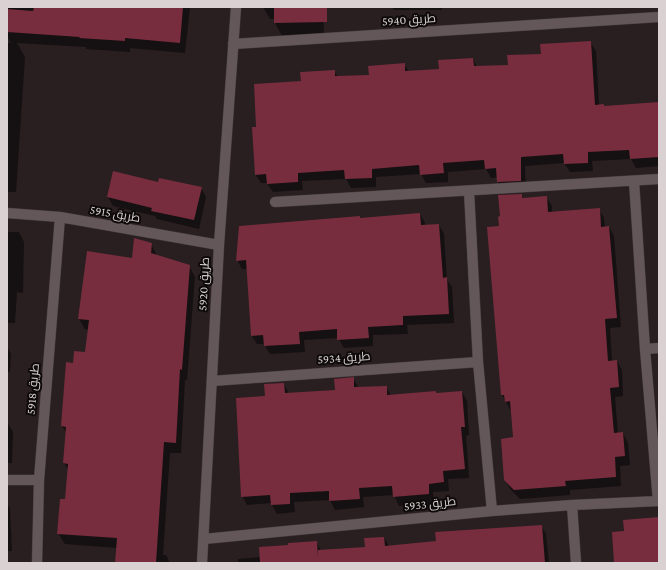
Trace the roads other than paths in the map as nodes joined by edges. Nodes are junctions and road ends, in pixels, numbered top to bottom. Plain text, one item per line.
1 (236, 7) edge
2 (659, 17) edge
3 (233, 44) junction
4 (659, 179) edge
5 (634, 181) junction
6 (469, 191) junction
7 (275, 202) dead end
8 (7, 213) edge
9 (60, 217) junction
10 (219, 245) junction
11 (659, 348) edge
12 (645, 349) junction
13 (478, 362) junction
14 (212, 380) junction
15 (7, 480) edge
16 (39, 480) junction
17 (658, 501) edge
18 (572, 505) junction
19 (492, 511) junction
20 (204, 540) junction
21 (37, 563) edge
22 (202, 563) edge
23 (576, 563) edge

1 - 3 street, طريق 5920
2 - 3 street, طريق 5940
3 - 10 street, طريق 5920
4 - 5 street
5 - 6 street
5 - 12 street
6 - 7 street
6 - 13 street
8 - 9 street, طريق 5915
9 - 10 street, طريق 5915
9 - 16 street, طريق 5918
10 - 14 street, طريق 5920
11 - 12 street
12 - 17 street
13 - 14 street, طريق 5934
13 - 19 street
14 - 20 street, طريق 5920
15 - 16 street
16 - 21 street, طريق 5918
17 - 18 street, طريق 5933
18 - 19 street, طريق 5933
18 - 23 street
19 - 20 street, طريق 5933
20 - 22 street, طريق 5920

